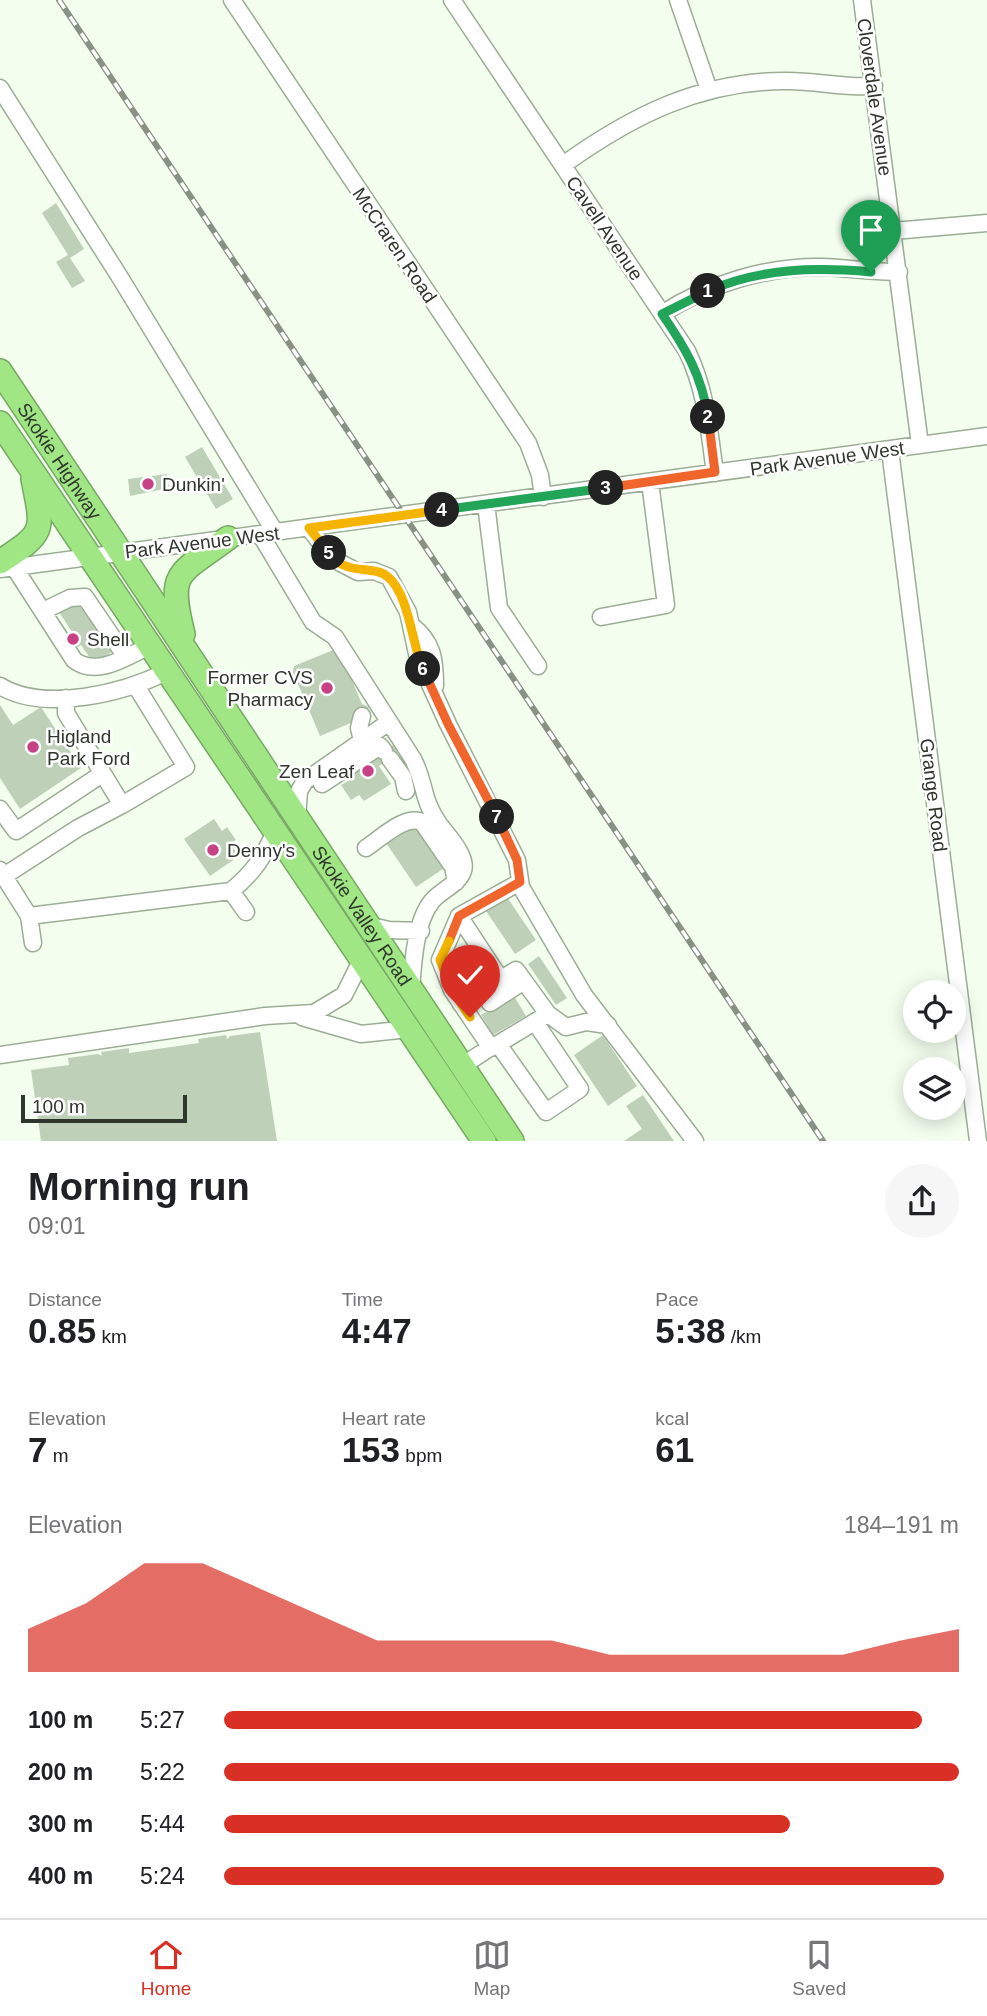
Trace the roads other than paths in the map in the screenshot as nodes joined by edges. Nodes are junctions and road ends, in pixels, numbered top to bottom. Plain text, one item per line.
1 (232, 0) edge
2 (452, 0) edge
3 (678, 0) edge
4 (862, 0) edge
5 (874, 86) junction
6 (0, 88) edge
7 (709, 90) junction
8 (563, 166) junction
9 (987, 223) edge
10 (893, 231) junction
11 (899, 272) junction
12 (662, 314) junction
13 (0, 372) edge
14 (0, 423) edge
15 (987, 436) edge
16 (920, 445) junction
17 (890, 450) junction
18 (30, 466) junction
19 (715, 472) junction
20 (650, 482) junction
21 (543, 497) junction
22 (486, 504) junction
23 (309, 528) junction
24 (267, 533) junction
25 (228, 538) junction
26 (121, 552) junction
27 (91, 556) junction
28 (5, 566) edge
29 (119, 599) junction
30 (43, 611) junction
31 (98, 614) junction
32 (601, 617) dead end
33 (151, 645) junction
34 (187, 651) junction
35 (126, 657) junction
36 (538, 666) dead end
37 (168, 671) junction
38 (0, 686) edge
39 (136, 686) junction
40 (66, 698) junction
41 (366, 705) junction
42 (389, 722) junction
43 (362, 740) junction
44 (102, 774) junction
45 (323, 784) dead end
46 (406, 791) dead end
47 (122, 805) junction
48 (0, 809) edge
49 (297, 818) junction
50 (275, 831) junction
51 (366, 848) dead end
52 (2, 873) edge
53 (456, 882) junction
54 (520, 882) junction
55 (231, 891) junction
56 (246, 912) dead end
57 (29, 916) junction
58 (459, 916) junction
59 (367, 925) junction
60 (421, 931) junction
61 (33, 943) dead end
62 (362, 959) junction
63 (501, 980) junction
64 (524, 981) junction
65 (411, 990) junction
66 (475, 1009) junction
67 (294, 1016) junction
68 (542, 1018) junction
69 (608, 1026) junction
70 (566, 1027) junction
71 (409, 1030) junction
72 (493, 1047) junction
73 (0, 1055) edge
74 (462, 1066) junction
75 (566, 1068) junction
76 (484, 1141) edge
77 (512, 1141) edge
78 (695, 1141) edge
79 (978, 1141) edge

1 - 21 street, McCraren Road
2 - 8 street, Cavell Avenue
3 - 7 street
4 - 5 street, Cloverdale Avenue
5 - 7 street
5 - 10 street, Cloverdale Avenue
6 - 24 street
7 - 8 street
8 - 12 street, Cavell Avenue
9 - 10 street
10 - 11 street, Cloverdale Avenue
11 - 12 street
11 - 16 street, Cloverdale Avenue
12 - 19 street, Cavell Avenue
13 - 26 highway, Skokie Highway
14 - 18 highway, Skokie Highway
15 - 16 street, Park Avenue West
16 - 17 street, Park Avenue West
17 - 19 street, Park Avenue West
17 - 79 street, Grange Road
18 - 27 highway, Skokie Highway
18 - 28 highway
19 - 20 street, Park Avenue West
20 - 21 street, Park Avenue West
20 - 32 street
21 - 22 street, Park Avenue West
22 - 23 street, Park Avenue West
22 - 36 street
23 - 24 street, Park Avenue West
23 - 54 street
24 - 25 street, Park Avenue West
24 - 41 street
25 - 26 street, Park Avenue West
25 - 34 highway
26 - 27 street, Park Avenue West
26 - 34 highway, Skokie Valley Road
27 - 28 street, Park Avenue West
27 - 29 highway, Skokie Valley Road
28 - 30 street
29 - 31 street
29 - 33 highway, Skokie Valley Road
30 - 31 street
30 - 35 street
31 - 35 street
33 - 35 street
33 - 37 highway, Skokie Valley Road
34 - 49 highway, Skokie Valley Road
37 - 39 street
37 - 50 highway, Skokie Valley Road
38 - 40 street
39 - 40 street
39 - 47 street
40 - 44 street
41 - 42 street
41 - 43 street
42 - 43 street
42 - 53 street
43 - 49 street
44 - 47 street
44 - 48 street
45 - 46 street
47 - 52 street
49 - 59 highway, Skokie Valley Road
50 - 55 street
50 - 62 highway, Skokie Valley Road
51 - 53 street
52 - 57 street
53 - 60 street
54 - 58 street
54 - 69 street
55 - 56 street
55 - 57 street
57 - 61 street
58 - 63 street
58 - 66 street
59 - 60 street
59 - 65 highway, Skokie Valley Road
60 - 65 street
62 - 67 street
62 - 71 highway, Skokie Valley Road
63 - 64 street
63 - 66 street
64 - 66 street
64 - 68 street
65 - 74 highway, Skokie Valley Road
66 - 72 street
67 - 71 street
67 - 73 street
68 - 70 street
68 - 72 street
68 - 75 street
69 - 70 street
69 - 78 street
70 - 75 street
71 - 76 highway, Skokie Valley Road
72 - 74 street
72 - 75 street
74 - 77 highway, Skokie Valley Road

